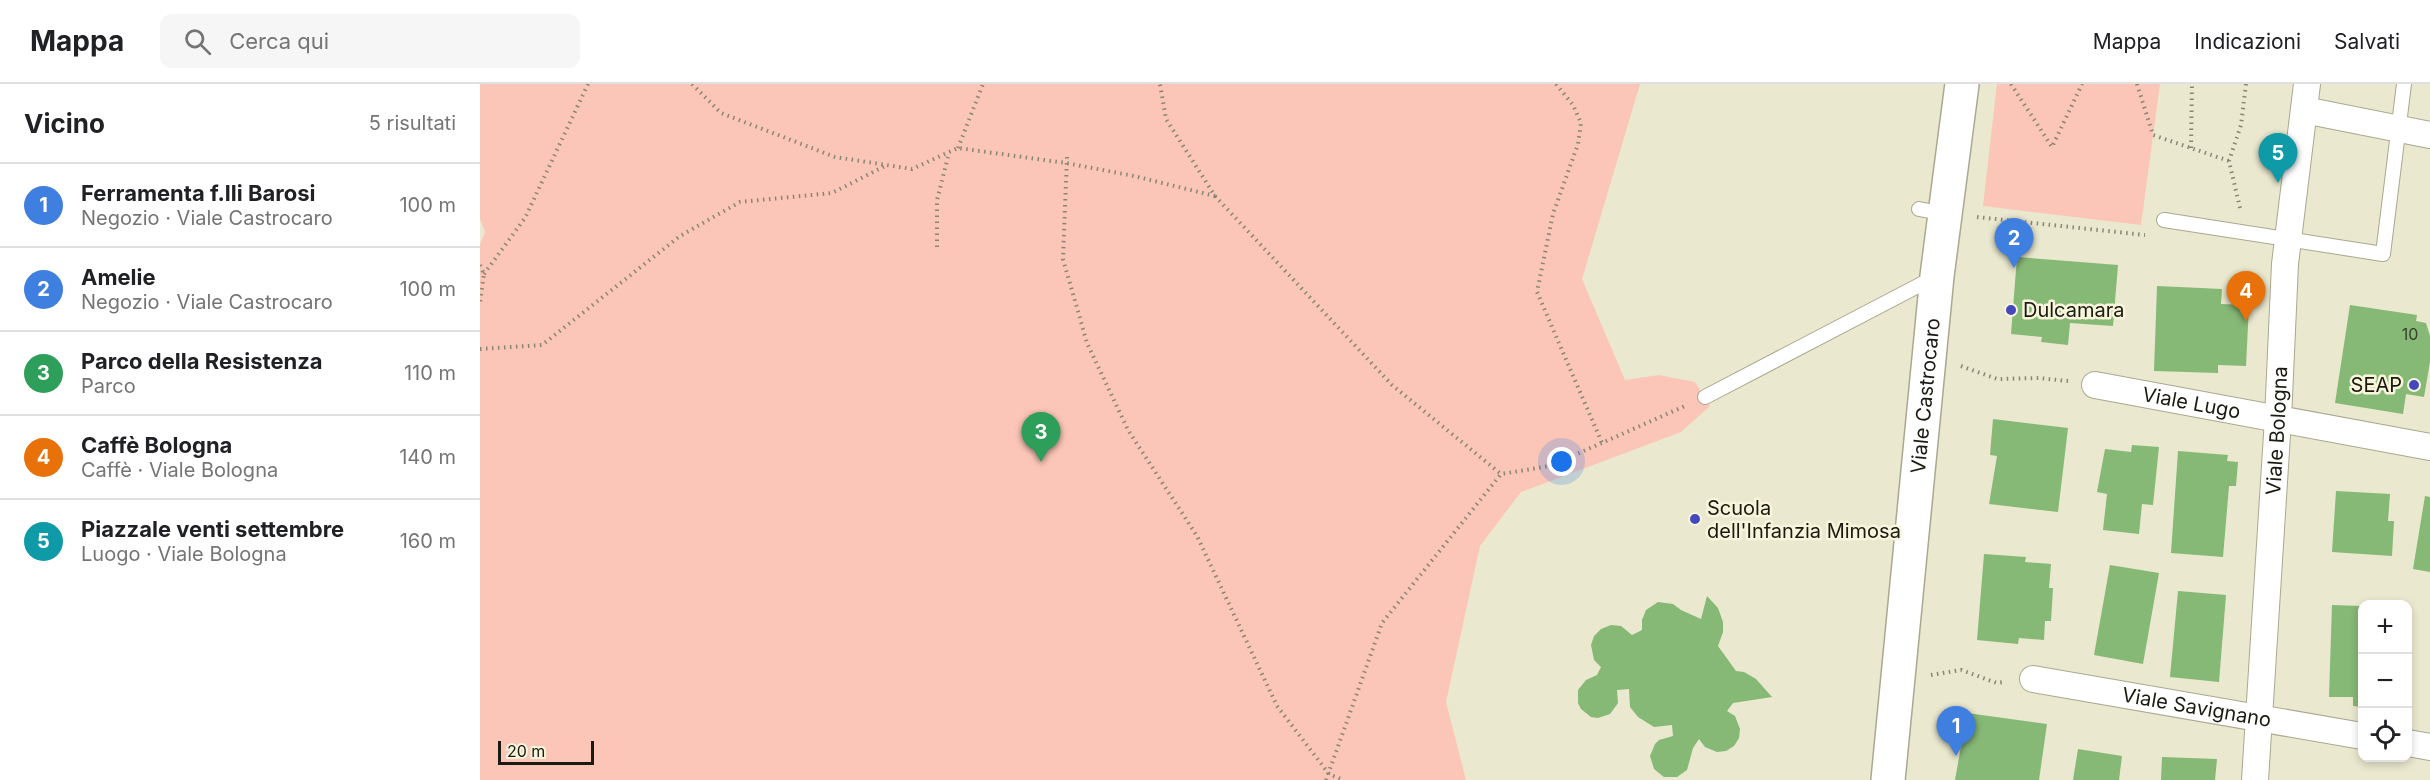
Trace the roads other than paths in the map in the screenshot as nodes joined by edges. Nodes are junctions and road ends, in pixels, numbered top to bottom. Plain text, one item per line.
1 (1962, 84) edge
2 (2307, 84) edge
3 (2404, 84) edge
4 (2304, 110) junction
5 (2399, 128) junction
6 (2430, 135) edge
7 (2164, 220) road end
8 (2288, 239) junction
9 (1937, 276) junction
10 (2095, 385) road end
11 (1705, 397) road end
12 (2278, 419) junction
13 (2430, 447) edge
14 (2032, 679) road end
15 (2259, 718) junction
16 (2358, 735) edge
17 (2412, 744) edge
18 (2430, 747) edge
19 (1888, 780) edge
20 (2255, 780) edge

1 - 9 street, Viale Castrocaro
2 - 4 street, Viale Bologna
3 - 5 lane
4 - 5 street
4 - 8 street, Viale Bologna
5 - 6 street
5 - 8 lane
7 - 8 lane
8 - 12 street, Viale Bologna
9 - 11 lane
9 - 19 street, Viale Castrocaro
10 - 12 street, Viale Lugo
12 - 13 street, Viale Lugo
12 - 15 street, Viale Bologna
14 - 15 street, Viale Savignano
15 - 16 street, Viale Savignano
15 - 20 street, Viale Bologna
17 - 18 street

